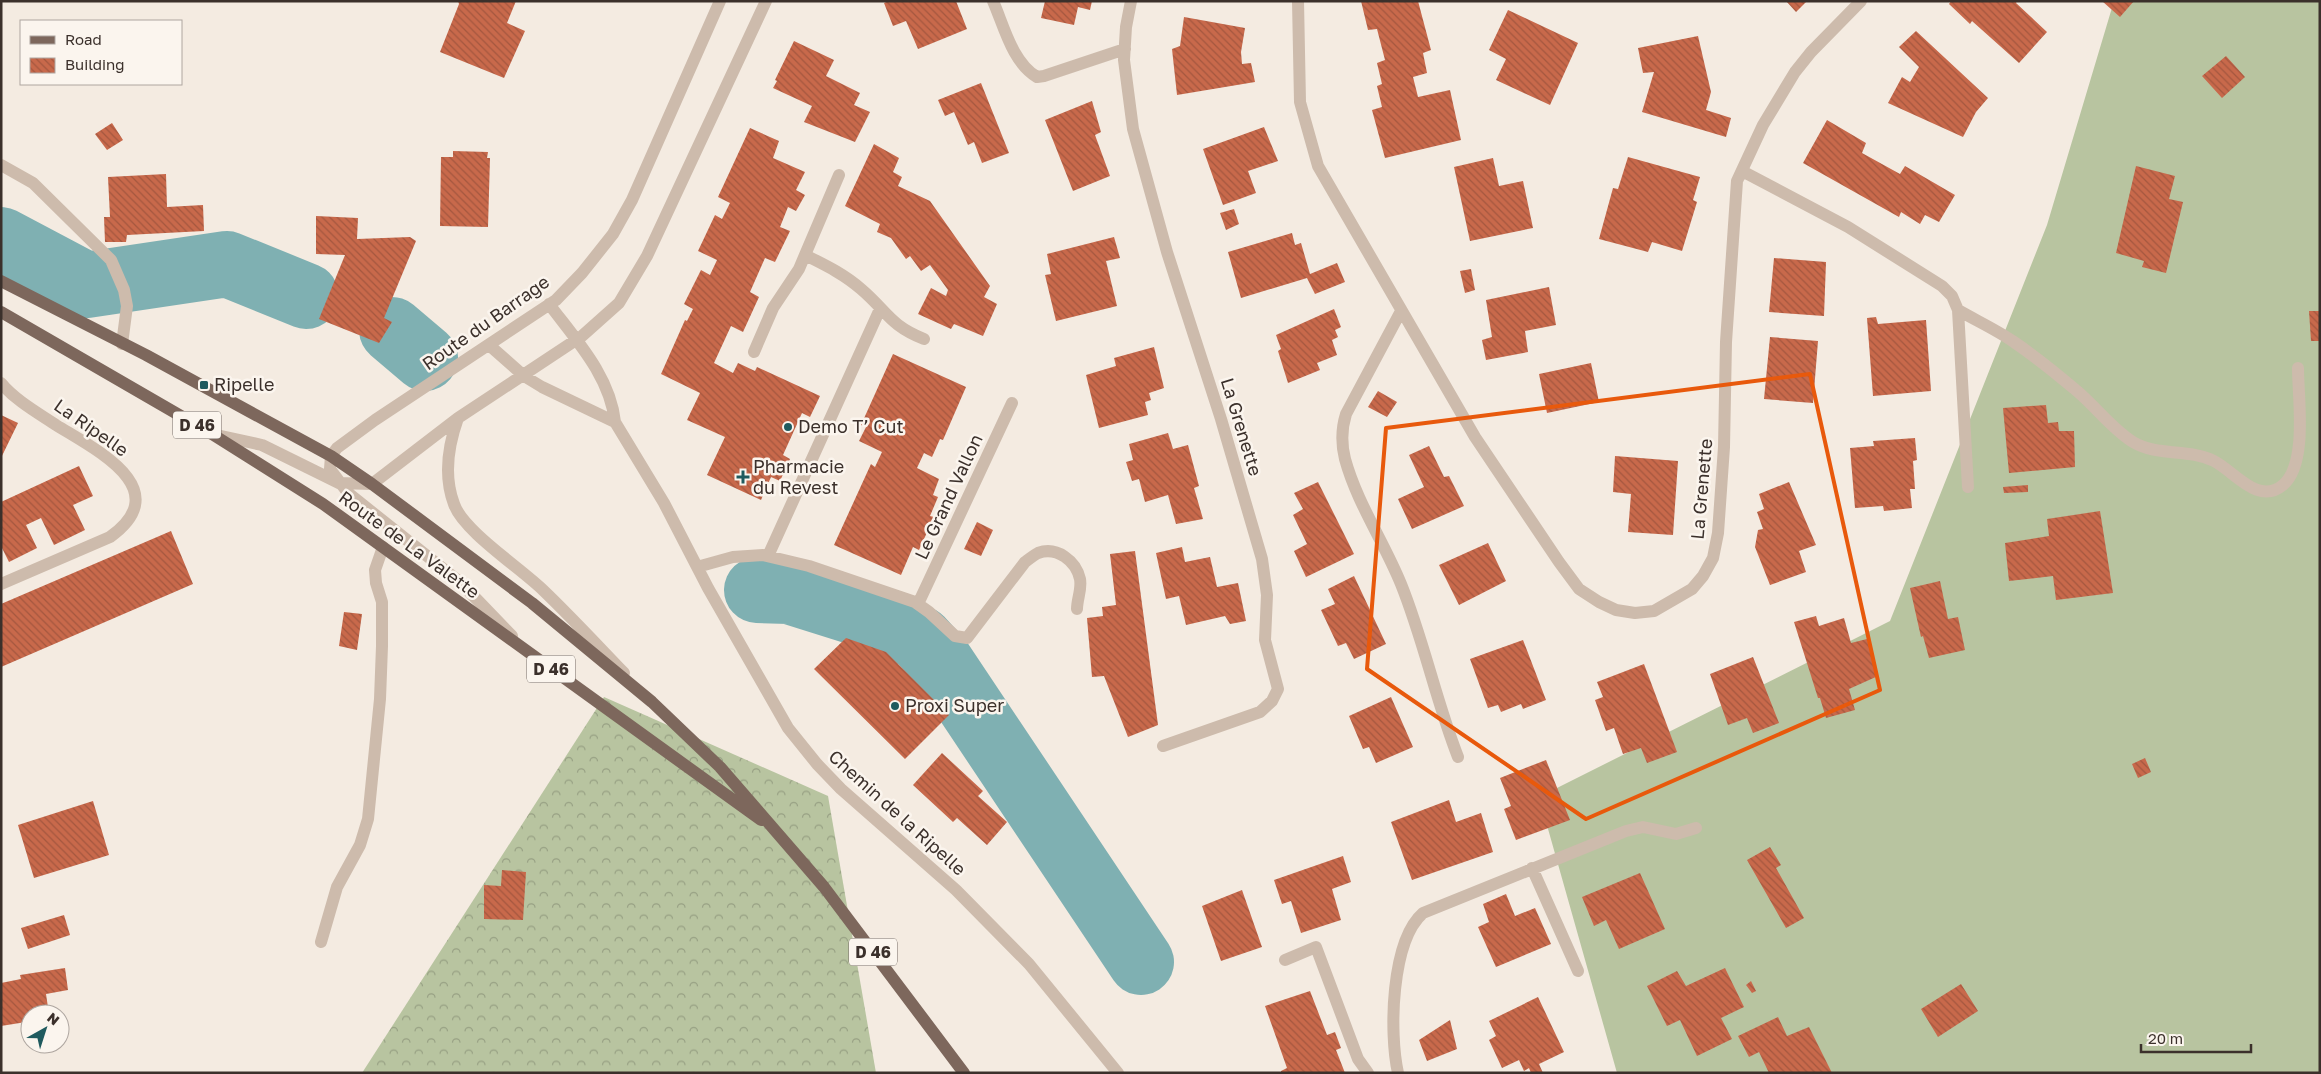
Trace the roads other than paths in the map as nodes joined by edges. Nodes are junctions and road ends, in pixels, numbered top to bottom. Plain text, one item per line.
1 (720, 1) edge
2 (766, 1) edge
3 (993, 1) edge
4 (1131, 1) edge
5 (1298, 1) edge
6 (1861, 1) edge
7 (1125, 49) junction
8 (1, 165) edge
9 (1742, 171) junction
10 (839, 175) dead end
11 (805, 255) junction
12 (1, 281) edge
13 (549, 304) junction
14 (880, 309) junction
15 (1958, 310) junction
16 (1401, 311) junction
17 (1, 312) edge
18 (924, 339) dead end
19 (577, 340) junction
20 (122, 344) junction
21 (489, 345) junction
22 (754, 352) dead end
23 (2298, 368) dead end
24 (524, 376) junction
25 (1, 383) edge
26 (1012, 403) dead end
27 (458, 418) junction
28 (614, 422) junction
29 (212, 434) junction
30 (331, 456) junction
31 (339, 483) junction
32 (372, 484) junction
33 (1968, 487) dead end
34 (383, 547) junction
35 (768, 556) junction
36 (697, 567) junction
37 (1, 584) edge
38 (918, 604) junction
39 (1077, 609) dead end
40 (525, 651) junction
41 (652, 702) junction
42 (1163, 746) dead end
43 (1458, 757) dead end
44 (1696, 828) dead end
45 (779, 833) junction
46 (1532, 868) junction
47 (320, 942) dead end
48 (1285, 960) dead end
49 (1578, 971) dead end
50 (964, 1073) edge
51 (1118, 1073) edge
52 (1368, 1073) edge
53 (1398, 1073) edge

1 - 13 street, Route du Barrage
2 - 19 street
3 - 7 street
4 - 7 street, La Grenette
5 - 16 street, La Grenette
6 - 9 street, La Grenette
7 - 42 street, La Grenette
8 - 20 street
9 - 15 street
9 - 16 street, La Grenette
10 - 11 street
11 - 14 street
11 - 22 street
12 - 20 main road, D 46
13 - 19 street, Chemin de la Ripelle
13 - 21 street, Route du Barrage
14 - 18 street
14 - 35 street
15 - 23 street
15 - 33 street
16 - 43 street
17 - 29 main road, Route de La Valette / D 46
19 - 24 street
19 - 28 street, Chemin de la Ripelle
20 - 30 main road, D 46
21 - 24 street
21 - 30 street, Route du Barrage
24 - 27 street
24 - 28 street
25 - 37 street, La Ripelle
26 - 38 street, Le Grand Vallon
27 - 32 street
27 - 41 street
28 - 36 street, Chemin de la Ripelle
29 - 31 street
29 - 34 main road, Route de La Valette / D 46
30 - 31 street
30 - 32 main road, D 46
31 - 32 street
31 - 40 street
32 - 41 main road, Route de La Valette / D 46
34 - 40 main road, Route de La Valette / D 46
34 - 47 street
35 - 36 street
35 - 38 street
36 - 51 street, Chemin de la Ripelle
38 - 39 street
40 - 45 main road, Route de La Valette / D 46
41 - 45 main road, Route de La Valette / D 46
44 - 46 street
45 - 50 main road, Route de La Valette / D 46
46 - 49 street
46 - 53 street
48 - 52 street

